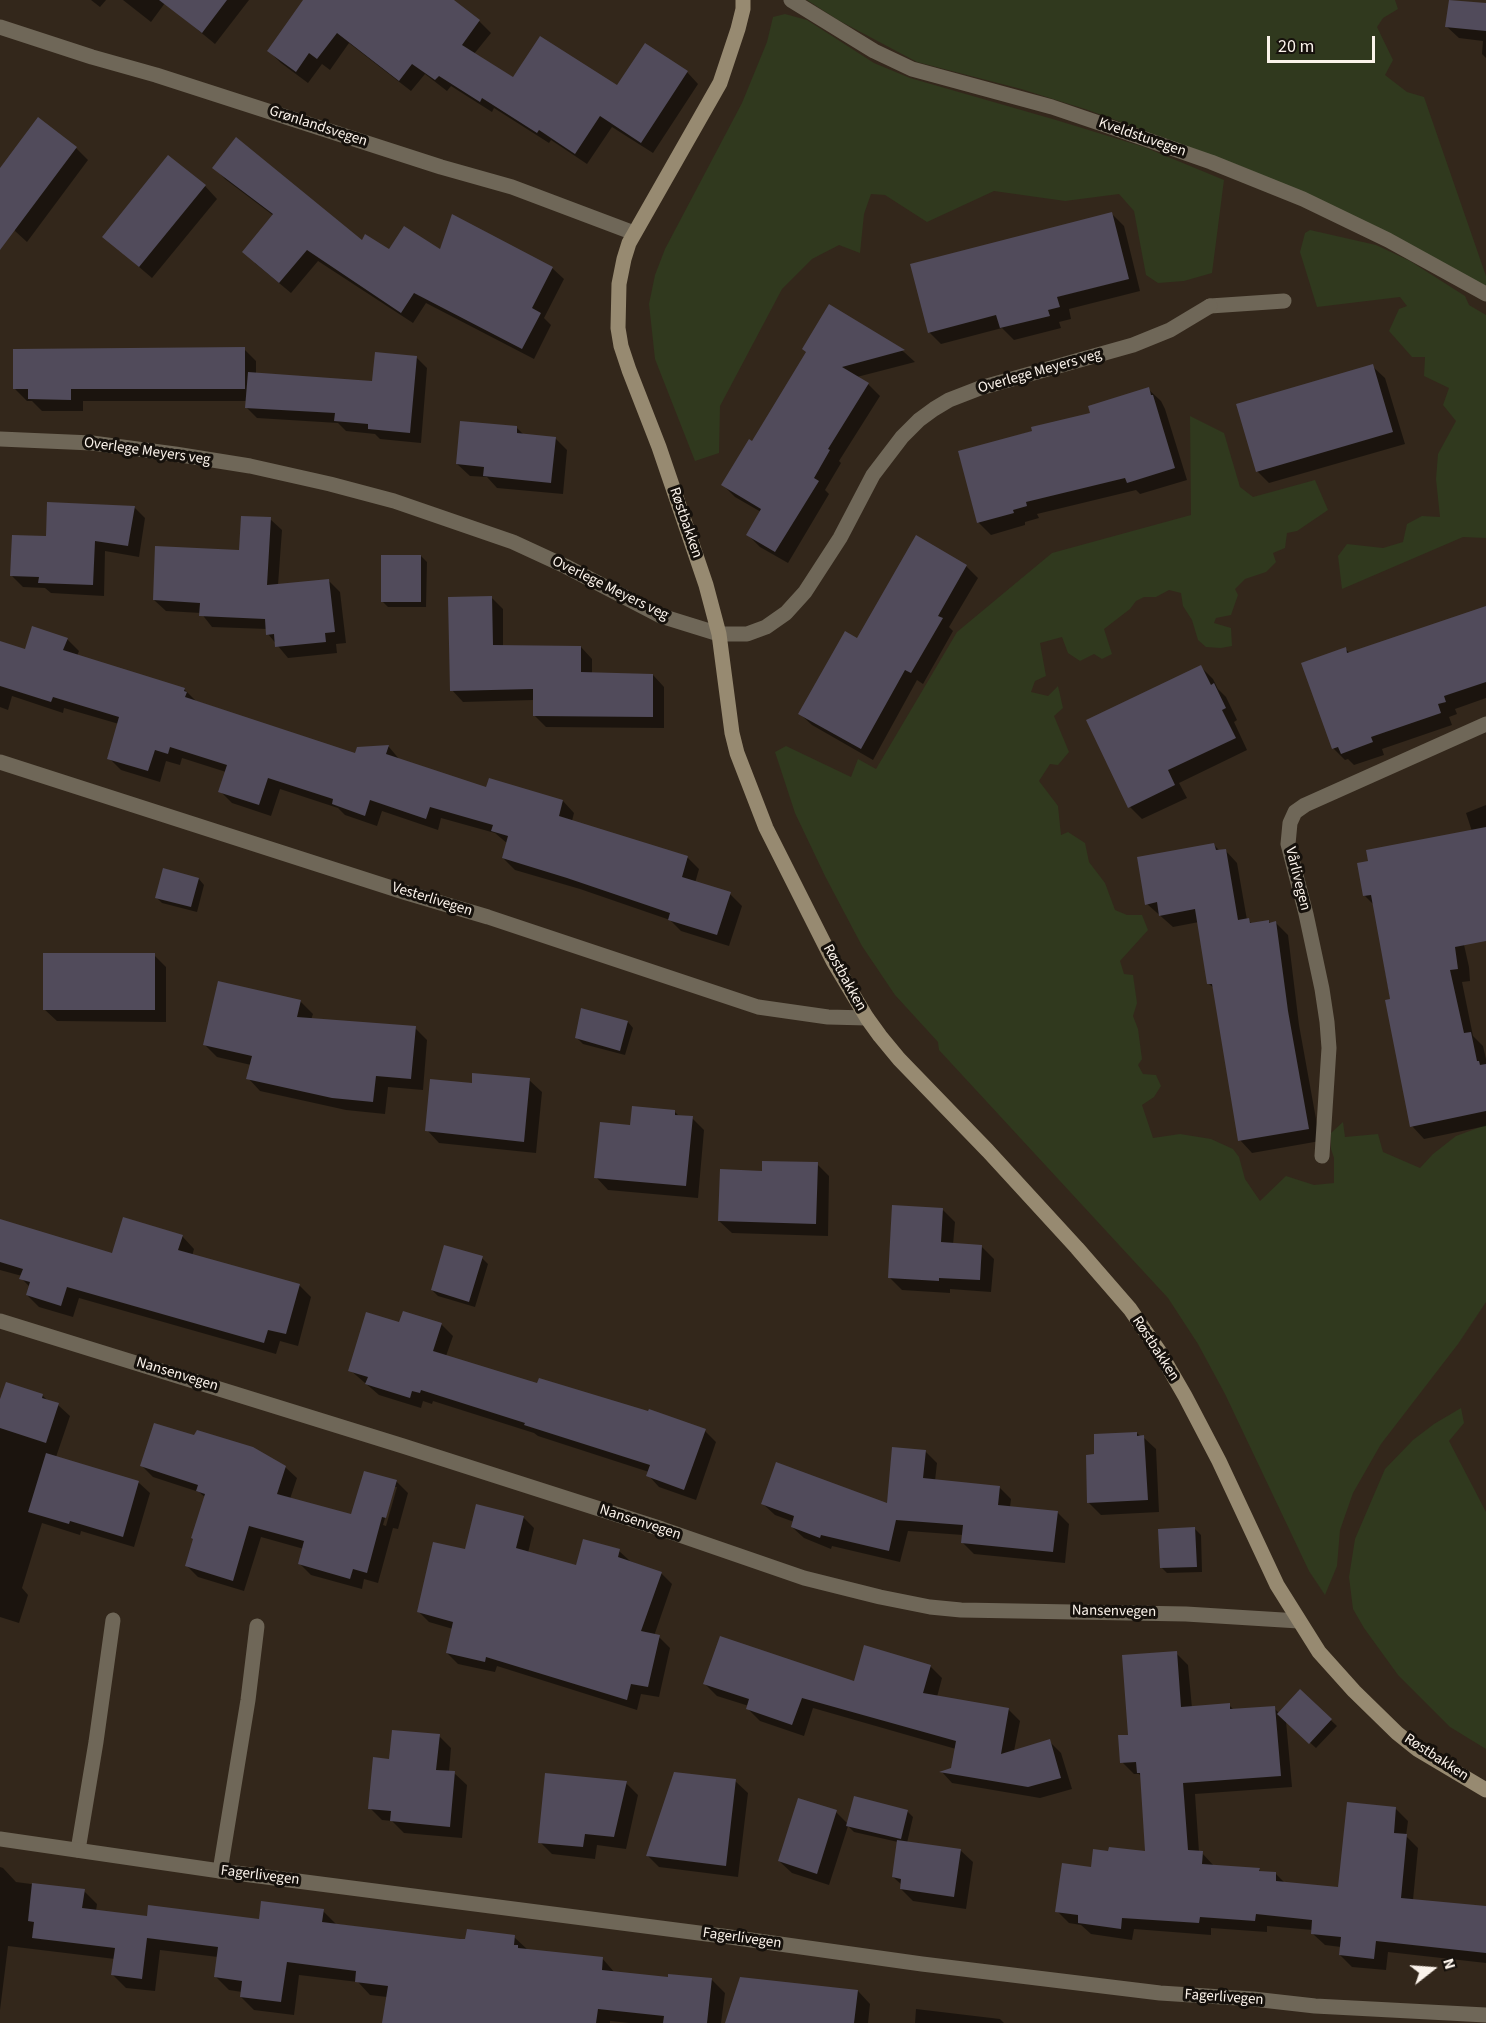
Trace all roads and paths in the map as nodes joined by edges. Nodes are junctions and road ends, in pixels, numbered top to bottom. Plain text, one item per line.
1 (743, 0) edge
2 (792, 0) edge
3 (0, 27) edge
4 (634, 233) junction
5 (1486, 294) edge
6 (1284, 302) dead end
7 (0, 439) edge
8 (719, 634) junction
9 (1486, 724) edge
10 (0, 762) edge
11 (867, 1018) junction
12 (1323, 1156) dead end
13 (0, 1322) edge
14 (113, 1620) dead end
15 (1299, 1621) junction
16 (257, 1626) dead end
17 (1486, 1790) edge
18 (0, 1839) edge
19 (78, 1850) junction
20 (220, 1870) junction
21 (1486, 2015) edge

1 - 4 street, Røstbakken
2 - 5 street, Kveldstuvegen
3 - 4 street, Grønlandsvegen
4 - 8 street, Røstbakken
6 - 8 street, Overlege Meyers veg
7 - 8 street, Overlege Meyers veg
8 - 11 street, Røstbakken
9 - 12 street, Vårlivegen
10 - 11 street, Vesterlivegen
11 - 15 street, Røstbakken
13 - 15 street, Nansenvegen
14 - 19 street
15 - 17 street, Røstbakken
16 - 20 street
18 - 19 street, Fagerlivegen
19 - 20 street, Fagerlivegen
20 - 21 street, Fagerlivegen

